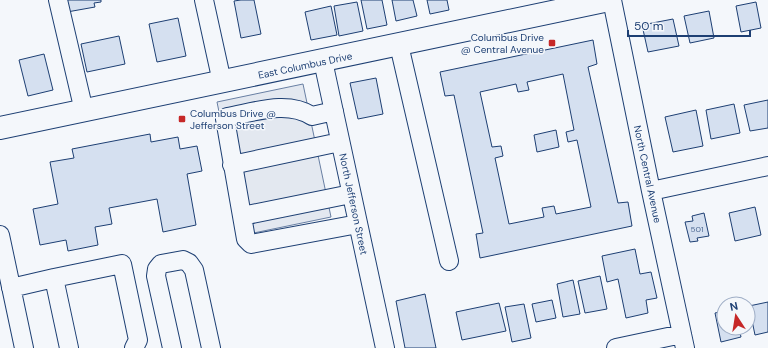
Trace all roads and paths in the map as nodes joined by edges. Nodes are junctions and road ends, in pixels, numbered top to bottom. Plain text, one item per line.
1 (58, 0) edge
2 (204, 0) edge
3 (609, 0) edge
4 (612, 0) edge
5 (399, 45) junction
6 (323, 61) junction
7 (222, 82) junction
8 (84, 111) junction
9 (334, 111) junction
10 (0, 128) edge
11 (340, 142) junction
12 (232, 165) junction
13 (768, 166) edge
14 (651, 191) junction
15 (351, 194) junction
16 (242, 216) junction
17 (358, 224) junction
18 (0, 235) edge
19 (449, 260) dead end
20 (54, 278) junction
21 (11, 288) junction
22 (684, 341) edge
23 (24, 348) edge
24 (69, 348) edge
25 (134, 348) edge
26 (172, 348) edge
27 (211, 348) edge
28 (385, 348) edge
29 (616, 348) edge

1 - 8 street
2 - 7 street
3 - 5 main road, East Columbus Drive
4 - 14 street, North Central Avenue
5 - 6 main road, East Columbus Drive
5 - 19 street
6 - 7 main road, East Columbus Drive
6 - 9 street, North Jefferson Street
7 - 8 main road, East Columbus Drive
8 - 10 main road, East Columbus Drive
9 - 11 street, North Jefferson Street
9 - 12 street
11 - 12 street
11 - 15 street, North Jefferson Street
12 - 16 street
13 - 14 street
14 - 22 street, North Central Avenue
15 - 16 street
15 - 17 street, North Jefferson Street
16 - 17 street
17 - 28 street, North Jefferson Street
18 - 21 street
20 - 21 street
20 - 24 street
20 - 25 street
21 - 23 street
22 - 29 street
26 - 27 street

